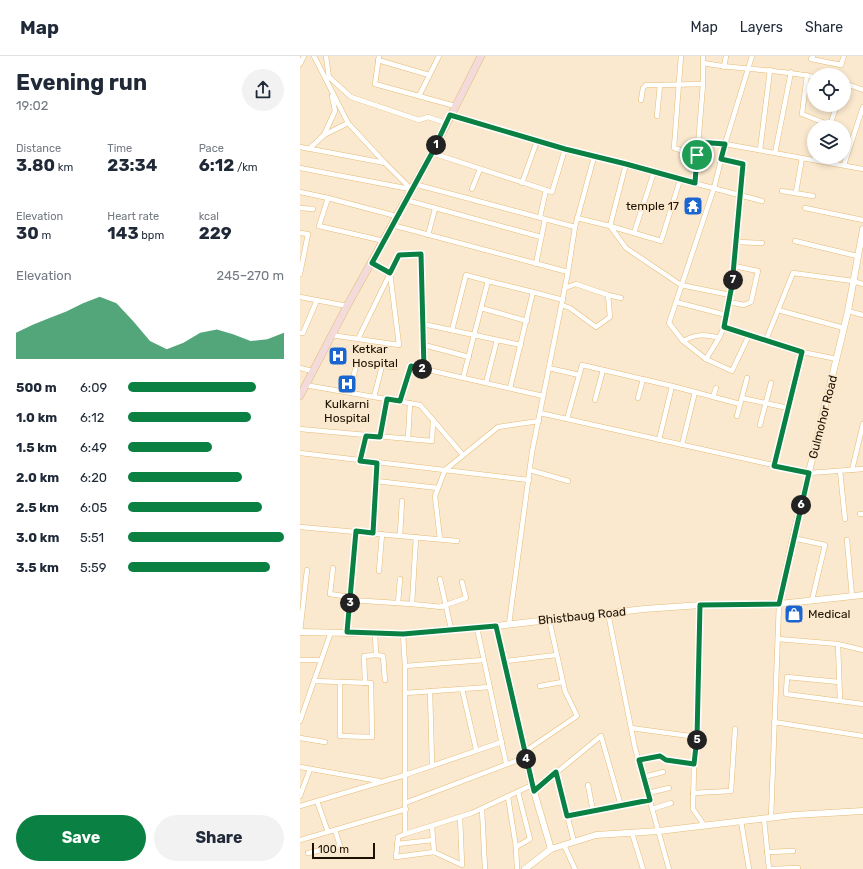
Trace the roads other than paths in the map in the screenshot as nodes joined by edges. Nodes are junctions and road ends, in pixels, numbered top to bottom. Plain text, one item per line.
1 (304, 56) edge
2 (314, 56) edge
3 (326, 56) edge
4 (439, 56) edge
5 (481, 56) edge
6 (681, 56) edge
7 (703, 56) edge
8 (726, 56) edge
9 (752, 56) edge
10 (813, 56) edge
11 (844, 56) edge
12 (379, 58) edge
13 (703, 63) junction
14 (300, 64) edge
15 (724, 67) junction
16 (748, 70) junction
17 (770, 70) junction
18 (791, 72) junction
19 (429, 75) junction
20 (807, 75) joint
21 (329, 77) junction
22 (679, 84) junction
23 (703, 84) junction
24 (660, 85) junction
25 (851, 86) edge
26 (863, 90) edge
27 (331, 91) junction
28 (419, 96) junction
29 (641, 100) dead end
30 (455, 106) junction
31 (863, 107) edge
32 (835, 112) edge
33 (450, 115) junction
34 (657, 116) dead end
35 (348, 123) junction
36 (446, 123) junction
37 (324, 135) junction
38 (537, 140) junction
39 (698, 142) junction
40 (725, 144) junction
41 (300, 147) edge
42 (310, 149) junction
43 (565, 149) junction
44 (760, 150) junction
45 (432, 153) junction
46 (776, 153) junction
47 (697, 155) junction
48 (594, 157) junction
49 (802, 158) junction
50 (721, 159) junction
51 (385, 163) junction
52 (626, 164) junction
53 (844, 165) junction
54 (300, 168) edge
55 (863, 168) edge
56 (480, 170) junction
57 (654, 172) junction
58 (680, 180) junction
59 (522, 182) junction
60 (695, 183) junction
61 (413, 186) junction
62 (714, 188) junction
63 (472, 189) dead end
64 (546, 190) junction
65 (782, 191) dead end
66 (300, 192) edge
67 (796, 192) junction
68 (740, 195) junction
69 (813, 196) dead end
70 (328, 198) junction
71 (406, 200) junction
72 (762, 201) dead end
73 (300, 208) edge
74 (805, 208) dead end
75 (435, 209) junction
76 (313, 210) dead end
77 (396, 216) junction
78 (542, 218) junction
79 (577, 218) junction
80 (863, 220) edge
81 (392, 225) junction
82 (610, 226) junction
83 (575, 227) junction
84 (863, 229) edge
85 (300, 233) edge
86 (634, 233) junction
87 (428, 235) junction
88 (541, 237) junction
89 (384, 241) junction
90 (795, 241) dead end
91 (736, 242) junction
92 (762, 243) dead end
93 (857, 256) junction
94 (372, 263) junction
95 (536, 264) junction
96 (734, 266) junction
97 (568, 272) junction
98 (390, 273) junction
99 (300, 274) edge
100 (488, 281) junction
101 (854, 281) junction
102 (681, 284) junction
103 (863, 284) edge
104 (565, 288) junction
105 (533, 292) junction
106 (608, 295) junction
107 (730, 295) junction
108 (300, 296) edge
109 (621, 298) dead end
110 (317, 300) junction
111 (676, 302) junction
112 (729, 302) junction
113 (562, 303) junction
114 (347, 306) junction
115 (481, 308) junction
116 (778, 310) junction
117 (848, 311) junction
118 (863, 315) edge
119 (726, 316) junction
120 (527, 321) junction
121 (423, 324) junction
122 (724, 327) junction
123 (844, 328) junction
124 (452, 330) junction
125 (300, 333) edge
126 (331, 335) junction
127 (474, 335) junction
128 (749, 335) junction
129 (719, 338) junction
130 (358, 340) junction
131 (497, 340) junction
132 (766, 340) junction
133 (684, 341) junction
134 (424, 345) junction
135 (521, 345) junction
136 (802, 352) junction
137 (469, 357) junction
138 (706, 359) junction
139 (837, 359) junction
140 (356, 365) dead end
141 (395, 367) dead end
142 (300, 368) edge
143 (549, 368) junction
144 (424, 369) junction
145 (603, 370) junction
146 (312, 371) junction
147 (579, 375) junction
148 (463, 378) junction
149 (747, 378) dead end
150 (643, 379) junction
151 (486, 383) junction
152 (771, 383) dead end
153 (305, 385) junction
154 (672, 386) junction
155 (510, 388) junction
156 (716, 388) dead end
157 (695, 392) junction
158 (350, 393) junction
159 (300, 396) edge
160 (544, 396) junction
161 (374, 397) junction
162 (714, 397) junction
163 (638, 398) dead end
164 (742, 398) junction
165 (387, 399) junction
166 (595, 400) dead end
167 (400, 401) junction
168 (410, 403) junction
169 (740, 404) junction
170 (766, 404) junction
171 (788, 408) junction
172 (540, 413) junction
173 (737, 416) dead end
174 (567, 419) junction
175 (433, 420) junction
176 (538, 421) junction
177 (863, 424) edge
178 (760, 425) dead end
179 (300, 429) edge
180 (366, 436) junction
181 (380, 437) junction
182 (408, 439) junction
183 (659, 440) junction
184 (682, 445) junction
185 (300, 453) edge
186 (463, 455) junction
187 (360, 461) junction
188 (377, 463) junction
189 (774, 466) junction
190 (863, 469) edge
191 (445, 470) junction
192 (530, 470) junction
193 (840, 470) junction
194 (852, 470) junction
195 (809, 473) junction
196 (529, 480) junction
197 (376, 481) junction
198 (568, 481) dead end
199 (438, 488) junction
200 (402, 500) dead end
201 (845, 520) dead end
202 (300, 527) edge
203 (356, 531) junction
204 (373, 533) junction
205 (382, 534) junction
206 (400, 535) junction
207 (416, 537) junction
208 (793, 538) junction
209 (440, 539) junction
210 (847, 540) dead end
211 (457, 541) dead end
212 (333, 568) dead end
213 (307, 570) dead end
214 (379, 571) dead end
215 (400, 579) dead end
216 (440, 579) dead end
217 (462, 582) dead end
218 (863, 595) edge
219 (852, 596) junction
220 (350, 599) junction
221 (812, 600) junction
222 (398, 603) junction
223 (412, 604) junction
224 (779, 604) junction
225 (700, 605) junction
226 (446, 606) junction
227 (608, 613) junction
228 (549, 619) junction
229 (509, 624) junction
230 (496, 626) junction
231 (477, 628) junction
232 (451, 629) junction
233 (300, 632) edge
234 (331, 632) junction
235 (347, 632) junction
236 (375, 633) junction
237 (403, 634) junction
238 (778, 639) junction
239 (838, 644) junction
240 (863, 650) edge
241 (556, 655) junction
242 (376, 656) junction
243 (300, 660) edge
244 (321, 660) junction
245 (484, 660) junction
246 (505, 661) junction
247 (405, 666) junction
248 (385, 680) dead end
249 (314, 681) junction
250 (340, 682) junction
251 (562, 682) junction
252 (839, 682) junction
253 (365, 683) junction
254 (540, 686) dead end
255 (490, 687) junction
256 (462, 689) junction
257 (430, 691) junction
258 (405, 693) junction
259 (840, 701) junction
260 (863, 704) edge
261 (300, 719) edge
262 (774, 722) junction
263 (632, 728) junction
264 (735, 729) dead end
265 (863, 736) edge
266 (697, 737) junction
267 (300, 738) edge
268 (324, 742) dead end
269 (502, 742) junction
270 (476, 749) junction
271 (525, 754) junction
272 (639, 760) junction
273 (506, 763) junction
274 (432, 764) junction
275 (694, 764) junction
276 (300, 767) edge
277 (310, 769) junction
278 (556, 772) junction
279 (663, 772) dead end
280 (405, 775) junction
281 (644, 777) junction
282 (381, 781) junction
283 (588, 785) dead end
284 (533, 788) junction
285 (669, 788) dead end
286 (518, 792) junction
287 (648, 792) junction
288 (693, 793) junction
289 (300, 796) edge
290 (508, 797) junction
291 (650, 800) junction
292 (317, 801) junction
293 (405, 803) junction
294 (671, 803) dead end
295 (300, 806) edge
296 (620, 806) junction
297 (406, 809) junction
298 (482, 809) junction
299 (652, 809) junction
300 (593, 811) junction
301 (863, 811) edge
302 (567, 816) junction
303 (460, 817) junction
304 (764, 818) junction
305 (771, 818) junction
306 (741, 821) junction
307 (704, 825) junction
308 (432, 827) junction
309 (336, 830) junction
310 (659, 831) junction
311 (328, 832) junction
312 (632, 833) junction
313 (405, 834) junction
314 (300, 840) edge
315 (433, 840) junction
316 (574, 842) junction
317 (398, 844) junction
318 (564, 845) junction
319 (516, 847) junction
320 (551, 849) junction
321 (793, 851) dead end
322 (434, 852) junction
323 (767, 852) junction
324 (308, 853) dead end
325 (798, 868) dead end
326 (485, 869) edge
327 (517, 869) edge
328 (525, 869) edge
329 (575, 869) edge
330 (643, 869) edge
331 (669, 869) edge
332 (749, 869) edge
333 (770, 869) edge

1 - 14 street
2 - 27 street
3 - 21 street
4 - 19 street
5 - 30 main road
6 - 22 street
7 - 13 street
8 - 15 street
9 - 16 street
10 - 11 street
12 - 19 street
12 - 28 street
13 - 15 street
13 - 23 street
15 - 16 street
16 - 17 street
16 - 40 street
17 - 18 street
17 - 44 street
18 - 20 street
18 - 46 street
19 - 28 street
20 - 32 street
21 - 27 street
21 - 36 street
22 - 23 street
22 - 24 street
22 - 47 street
23 - 39 street
24 - 29 street
24 - 34 street
25 - 26 street
27 - 35 street
27 - 37 street
28 - 30 street
30 - 33 main road
31 - 53 street
33 - 36 main road
33 - 38 street
35 - 37 street
35 - 51 street
36 - 45 main road
37 - 42 street
38 - 43 street
38 - 59 street
39 - 40 street
39 - 47 street
40 - 44 street
40 - 50 street
41 - 42 street
42 - 51 street
43 - 48 street
43 - 64 street
44 - 46 street
45 - 56 street
45 - 61 main road
46 - 49 street
47 - 60 street
48 - 52 street
48 - 79 street
49 - 53 street
49 - 67 street
50 - 62 street
50 - 68 street
51 - 61 street
52 - 57 street
52 - 82 street
53 - 55 street
54 - 61 street
56 - 59 street
56 - 63 street
57 - 58 street
57 - 86 street
58 - 60 street
58 - 86 street
59 - 64 street
60 - 62 street
61 - 71 main road
61 - 78 street
62 - 68 street
62 - 102 street
64 - 78 street
65 - 67 street
66 - 70 street
67 - 69 street
68 - 72 street
68 - 91 street
70 - 77 street
70 - 89 street
71 - 75 street
71 - 77 main road
73 - 76 street
74 - 80 street
75 - 87 street
75 - 88 street
77 - 81 main road
78 - 83 street
78 - 88 street
79 - 82 street
79 - 83 street
81 - 87 street
81 - 89 main road
82 - 86 street
82 - 102 street
83 - 97 street
84 - 93 street, Gulmohor Road
85 - 99 street
87 - 95 street
88 - 95 street
89 - 94 main road
90 - 93 street
91 - 92 street
91 - 96 street
93 - 101 street, Gulmohor Road
94 - 98 street
94 - 114 main road
95 - 97 street
96 - 107 street
96 - 112 street
97 - 104 street
98 - 121 street
98 - 130 street
98 - 130 street
100 - 105 street
100 - 115 street
100 - 124 street
101 - 103 street
101 - 116 street
101 - 117 street, Gulmohor Road
102 - 107 street
102 - 111 street
104 - 106 street
104 - 113 street
105 - 113 street
105 - 120 street
106 - 109 street
106 - 113 street
107 - 112 street
108 - 110 street
110 - 114 street
110 - 125 street
111 - 119 street
111 - 133 street
112 - 119 street
113 - 143 street
114 - 126 main road
115 - 120 street
115 - 127 street
116 - 123 street
116 - 132 street
117 - 118 street
117 - 123 street, Gulmohor Road
119 - 122 street
120 - 135 street
121 - 124 street
121 - 134 street
122 - 128 street
122 - 129 street
123 - 139 street, Gulmohor Road
124 - 127 street
126 - 130 street
126 - 146 main road
127 - 131 street
127 - 137 street
128 - 132 street
128 - 138 street
129 - 133 street
129 - 138 street
131 - 135 street
131 - 151 street
132 - 136 street
133 - 138 street
134 - 137 street
134 - 144 street
135 - 155 street
136 - 139 street
136 - 171 street
137 - 148 street
139 - 195 street, Gulmohor Road
140 - 158 street
141 - 161 street
142 - 146 street
143 - 147 street
143 - 160 street
144 - 148 street
144 - 167 street
145 - 147 street
145 - 150 street
145 - 166 street
146 - 153 main road
147 - 174 street
148 - 151 street
149 - 164 street
150 - 154 street
150 - 163 street
151 - 155 street
152 - 170 street
153 - 158 street
153 - 159 main road
154 - 157 street
154 - 183 street
155 - 160 street
156 - 162 street
157 - 162 street
157 - 184 street
158 - 161 street
160 - 172 street
161 - 165 street
162 - 169 street
164 - 169 street
164 - 170 street
165 - 167 street
165 - 181 street
167 - 168 street
168 - 175 street
168 - 182 street
169 - 173 street
170 - 171 street
170 - 178 street
171 - 189 street
172 - 174 street
172 - 176 street
174 - 183 street
175 - 182 street
175 - 186 street
176 - 186 street
176 - 192 street
177 - 194 street
179 - 180 street
180 - 181 street
180 - 187 street
181 - 182 street
183 - 184 street
184 - 189 street
185 - 187 street
186 - 191 street
187 - 188 street
188 - 191 street
188 - 197 street
189 - 195 street
190 - 194 street
191 - 196 street
191 - 199 street
192 - 196 street
192 - 198 street
193 - 194 street
193 - 195 street
193 - 201 street
195 - 208 street, Gulmohor Road
196 - 229 street
197 - 199 street
197 - 204 street
199 - 209 street
200 - 206 street
202 - 203 street
203 - 204 street
203 - 220 street
204 - 205 street
205 - 206 street
205 - 214 street
206 - 207 street
207 - 209 street
207 - 223 street
208 - 221 street
208 - 224 street, Gulmohor Road
209 - 211 street
210 - 219 street
212 - 220 street
213 - 233 street
215 - 222 street
216 - 226 street
217 - 226 street
218 - 219 street, Bhistbaug Road
219 - 221 street, Bhistbaug Road
220 - 222 street
220 - 235 street
221 - 224 street, Bhistbaug Road
222 - 223 street
223 - 226 street
224 - 225 street, Bhistbaug Road
224 - 238 street
225 - 227 street, Bhistbaug Road
225 - 266 street
226 - 232 street
227 - 228 street, Bhistbaug Road
227 - 263 street
228 - 229 street, Bhistbaug Road
228 - 241 street
229 - 230 street, Bhistbaug Road
230 - 231 street, Bhistbaug Road
230 - 246 street
231 - 232 street, Bhistbaug Road
231 - 245 street
232 - 237 street, Bhistbaug Road
233 - 234 street, Bhistbaug Road
234 - 235 street, Bhistbaug Road
234 - 244 street
235 - 236 street, Bhistbaug Road
236 - 237 street, Bhistbaug Road
236 - 242 street
237 - 247 street
238 - 239 street
238 - 262 street
239 - 240 street
239 - 252 street
241 - 246 street
241 - 251 street
242 - 248 street
242 - 253 street
243 - 244 street
244 - 249 street
245 - 247 street
245 - 255 street
246 - 271 street
247 - 258 street
249 - 250 street
249 - 261 street
250 - 253 street
250 - 253 street
251 - 254 street
251 - 271 street
252 - 259 street
252 - 259 street
255 - 256 street
255 - 269 street
256 - 257 street
256 - 270 street
257 - 258 street
257 - 274 street
258 - 280 street
259 - 260 street
262 - 265 street
262 - 305 street
263 - 266 street
263 - 272 street
264 - 288 street
266 - 275 street
267 - 268 street
269 - 270 street
269 - 273 street
270 - 274 street
271 - 273 street
271 - 284 street
272 - 275 street
272 - 281 street
273 - 293 street
274 - 280 street
275 - 288 street
276 - 277 street
277 - 282 street
277 - 289 street
278 - 284 street
278 - 296 street
278 - 302 street
279 - 281 street
280 - 282 street
280 - 293 street
281 - 287 street
282 - 292 street
283 - 300 street
284 - 286 street
284 - 320 street
285 - 287 street
286 - 290 street
286 - 319 street
287 - 291 street
288 - 307 street
290 - 298 street
290 - 319 street
291 - 296 street
291 - 299 street
292 - 295 street
292 - 311 street
293 - 297 street
294 - 299 street
296 - 300 street
297 - 309 street
297 - 313 street
298 - 303 street
298 - 326 street
299 - 310 street
300 - 302 street
301 - 305 street
302 - 316 street
303 - 308 street
303 - 322 street
304 - 305 street
304 - 306 street
304 - 323 street
306 - 307 street
306 - 332 street
307 - 310 street
308 - 313 street
308 - 315 street
309 - 311 street
309 - 324 street
310 - 312 street
310 - 331 street
311 - 314 street
312 - 316 street
312 - 330 street
313 - 317 street
315 - 317 street
315 - 322 street
316 - 318 street
317 - 322 street
318 - 320 street
318 - 329 street
319 - 327 street
320 - 328 street
321 - 323 street
323 - 333 street
325 - 333 street

